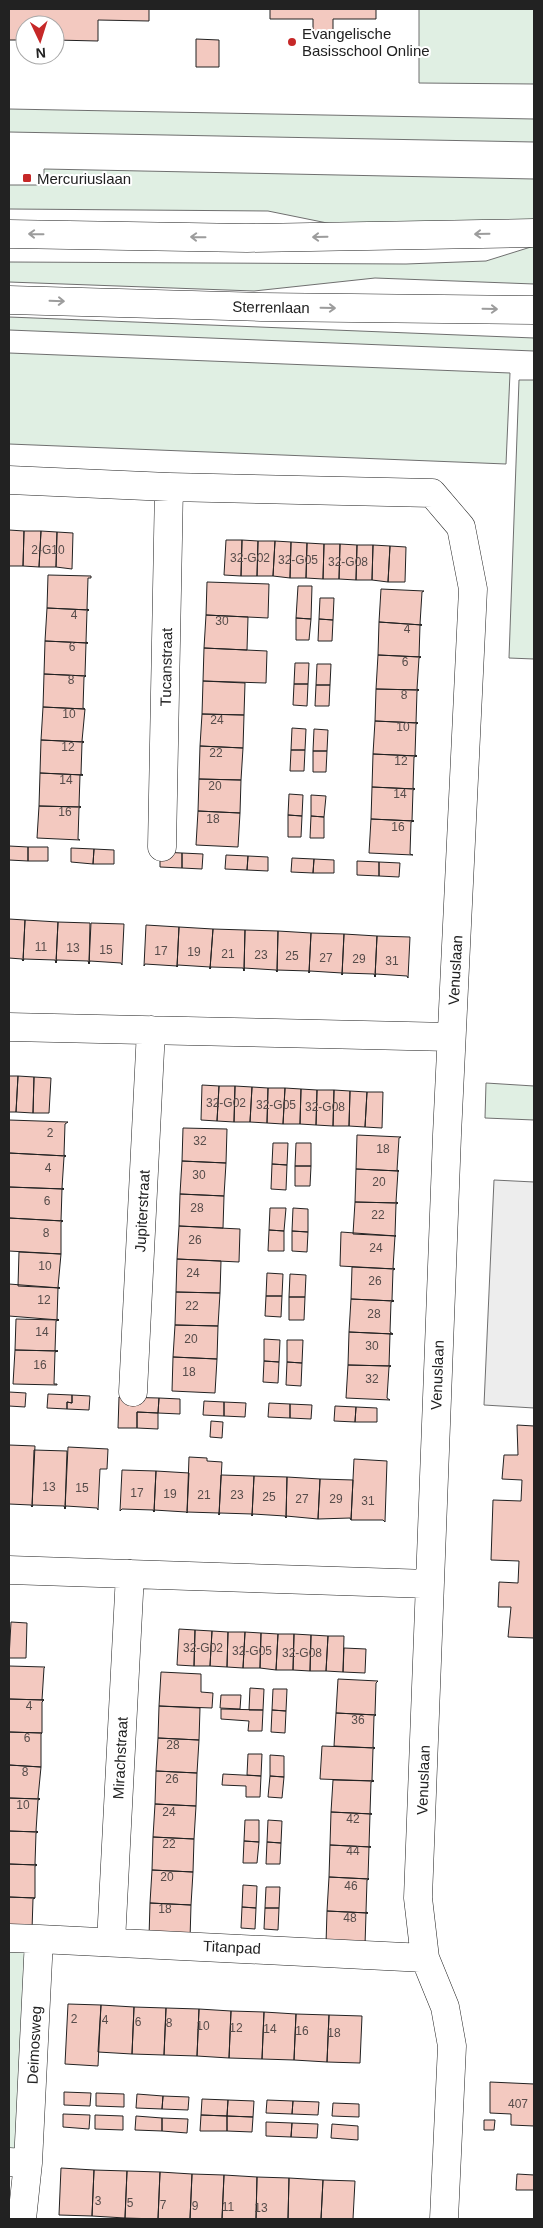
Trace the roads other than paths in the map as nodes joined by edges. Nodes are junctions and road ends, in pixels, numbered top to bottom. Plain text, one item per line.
1 (534, 233) edge
2 (9, 234) edge
3 (9, 300) edge
4 (534, 310) edge
5 (9, 480) edge
6 (169, 487) junction
7 (162, 847) dead end
8 (9, 1027) edge
9 (151, 1030) junction
10 (451, 1037) junction
11 (133, 1392) dead end
12 (9, 1570) edge
13 (130, 1574) junction
14 (429, 1584) junction
15 (9, 1938) edge
16 (40, 1939) junction
17 (111, 1942) junction
18 (425, 1958) junction
19 (18, 2163) edge
20 (22, 2219) edge
21 (444, 2219) edge

1 -> 2 street
3 -> 4 street, Sterrenlaan
5 - 6 street
6 - 7 street, Tucanstraat
6 - 10 street, Venuslaan
8 - 9 street
9 - 10 street
9 - 11 street, Jupiterstraat
10 - 14 street, Venuslaan
12 - 13 street
13 - 14 street
13 - 17 street, Mirachstraat
14 - 18 street, Venuslaan
15 - 16 street
16 - 17 street, Titanpad
16 - 19 street, Deimosweg
17 - 18 street, Titanpad
18 - 21 street, Venuslaan
19 - 20 street, Deimosweg

